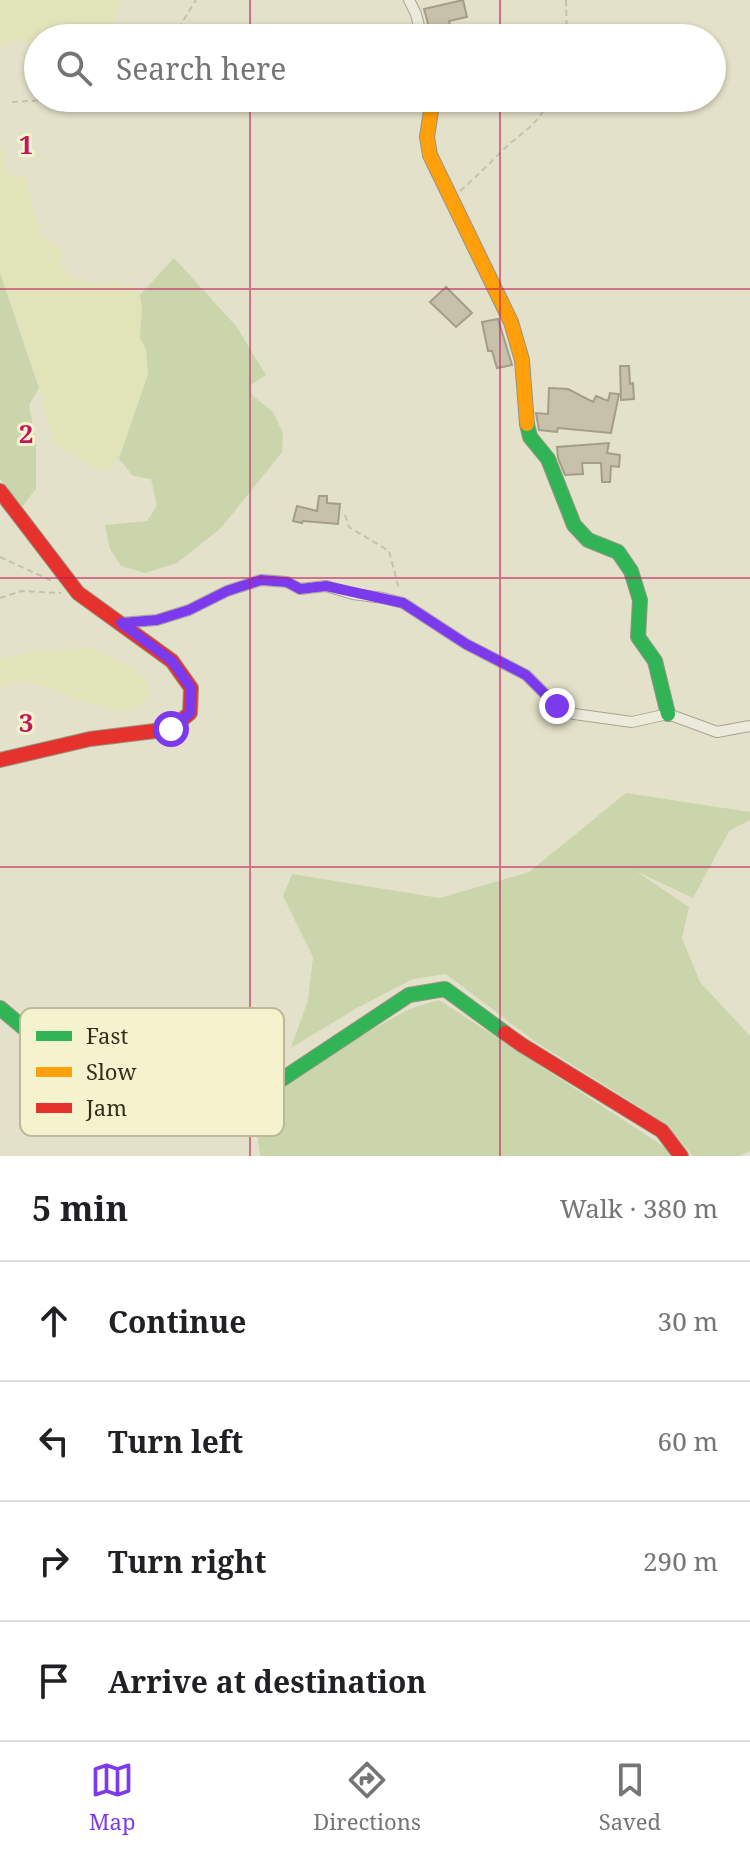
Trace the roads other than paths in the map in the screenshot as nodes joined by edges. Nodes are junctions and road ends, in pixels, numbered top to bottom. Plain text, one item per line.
1 (409, 0) edge
2 (418, 24) edge
3 (431, 112) edge
4 (0, 491) edge
5 (121, 623) junction
6 (668, 714) junction
7 (750, 726) edge
8 (0, 760) edge
9 (0, 1008) edge
10 (20, 1025) edge
11 (284, 1078) edge
12 (681, 1156) edge

1 - 2 street
3 - 6 street
4 - 5 street
5 - 6 street
5 - 8 street
6 - 7 street
9 - 10 street
11 - 12 street

